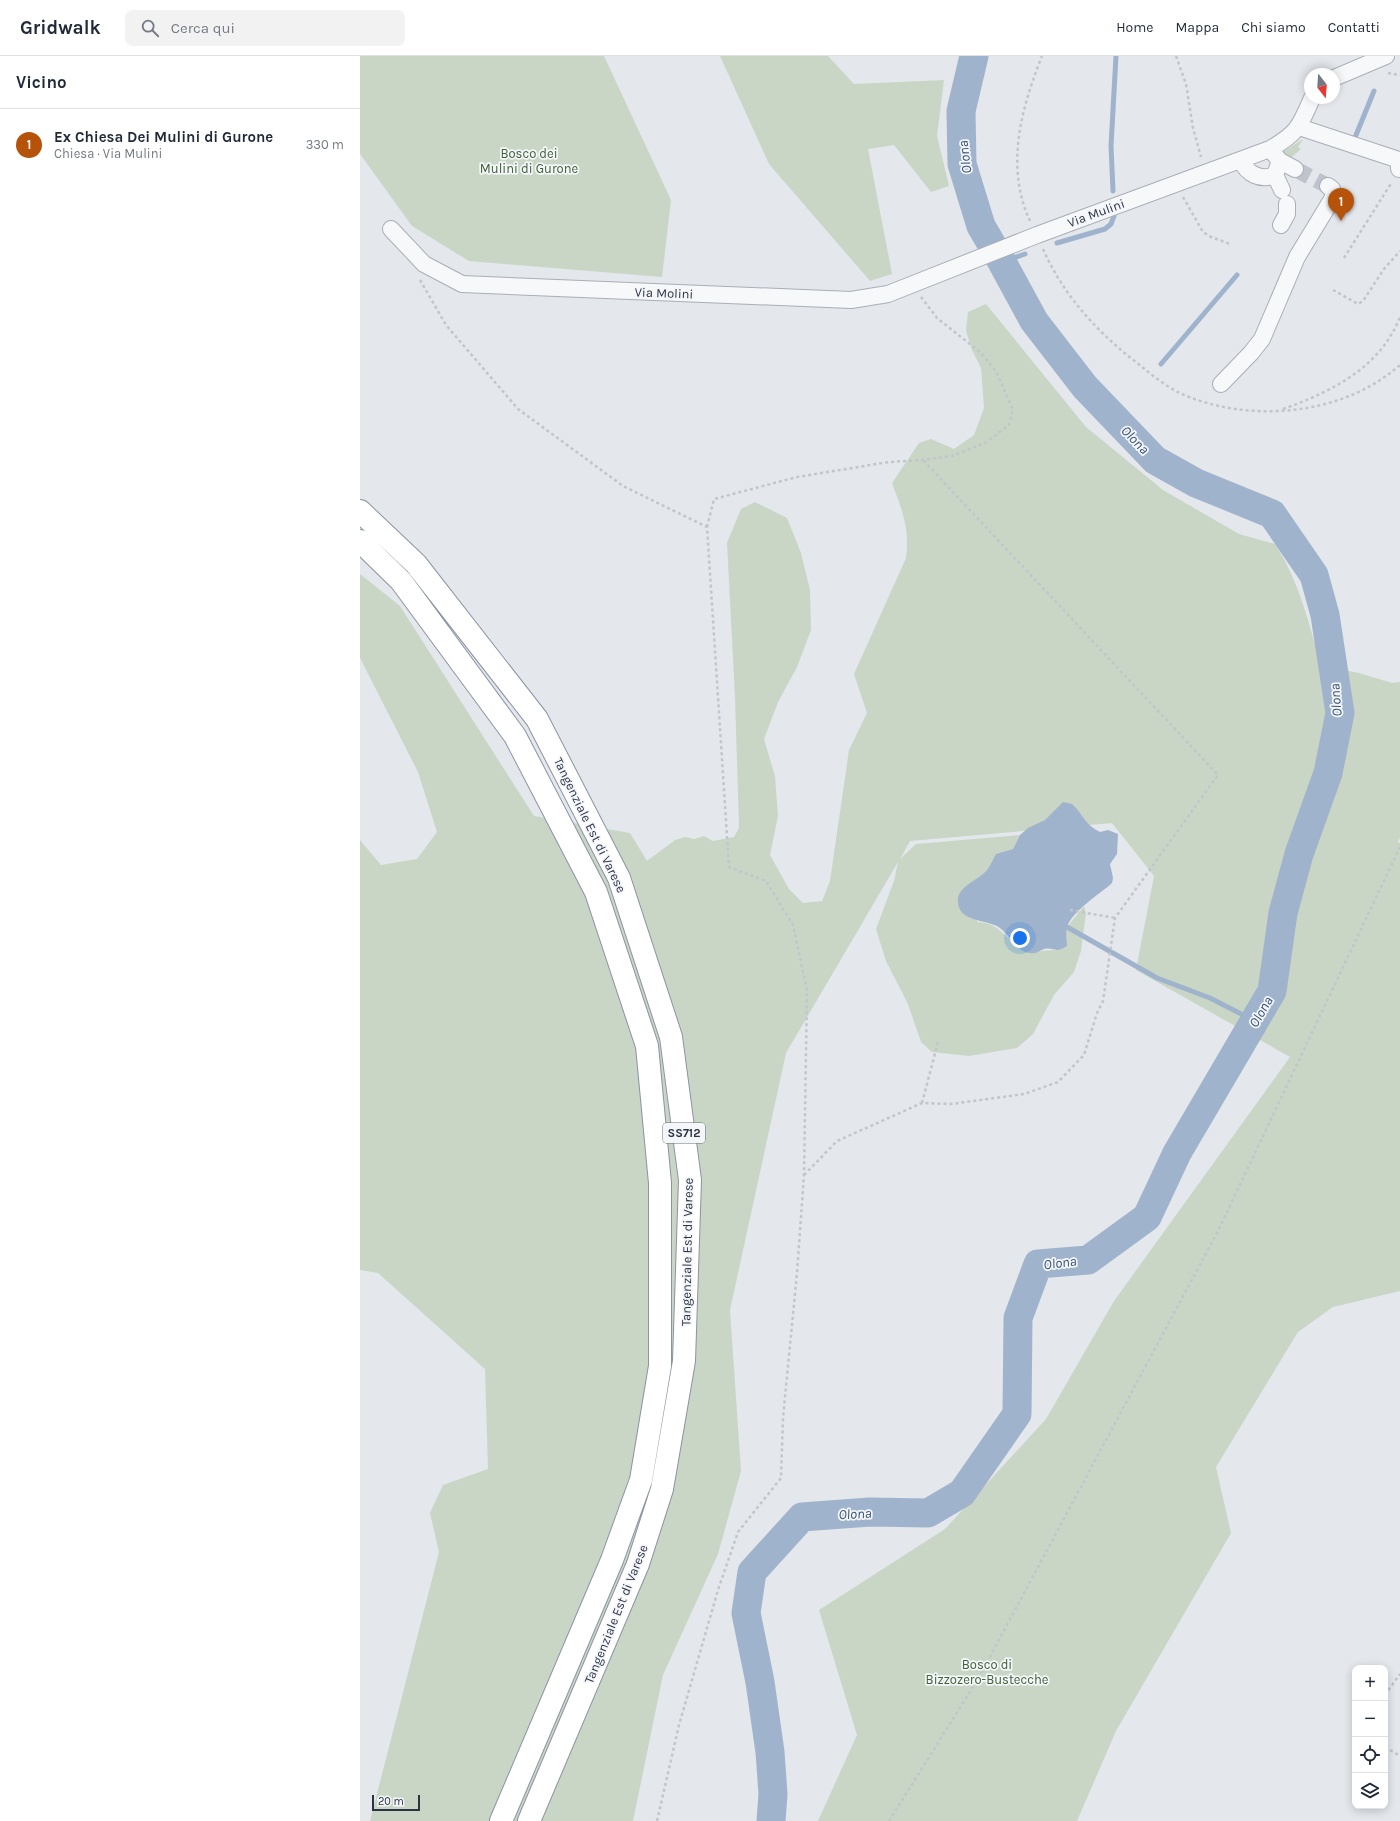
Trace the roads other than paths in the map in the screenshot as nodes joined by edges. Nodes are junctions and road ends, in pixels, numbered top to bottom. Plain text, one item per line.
1 (1386, 56) edge
2 (1340, 75) edge
3 (1309, 104) edge
4 (1299, 127) junction
5 (1241, 160) junction
6 (1275, 162) junction
7 (1295, 169) tunnel mouth
8 (1396, 174) road end
9 (1328, 186) dead end
10 (1281, 225) dead end
11 (391, 229) dead end
12 (952, 269) joint
13 (1221, 384) dead end
14 (360, 511) edge
15 (360, 542) edge
16 (501, 1821) edge
17 (529, 1821) edge

1 - 2 street
3 - 4 street, Via Mulini
4 - 6 street, Via Mulini
4 - 8 street
5 - 6 street, Via Mulini
5 - 6 street
5 - 12 street, Via Mulini
6 - 7 street
6 - 10 street
9 - 13 street
11 - 12 street, Via Molini
14 - 17 highway, Tangenziale Est di Varese / SS712
15 - 16 highway, Tangenziale Est di Varese / SS712

